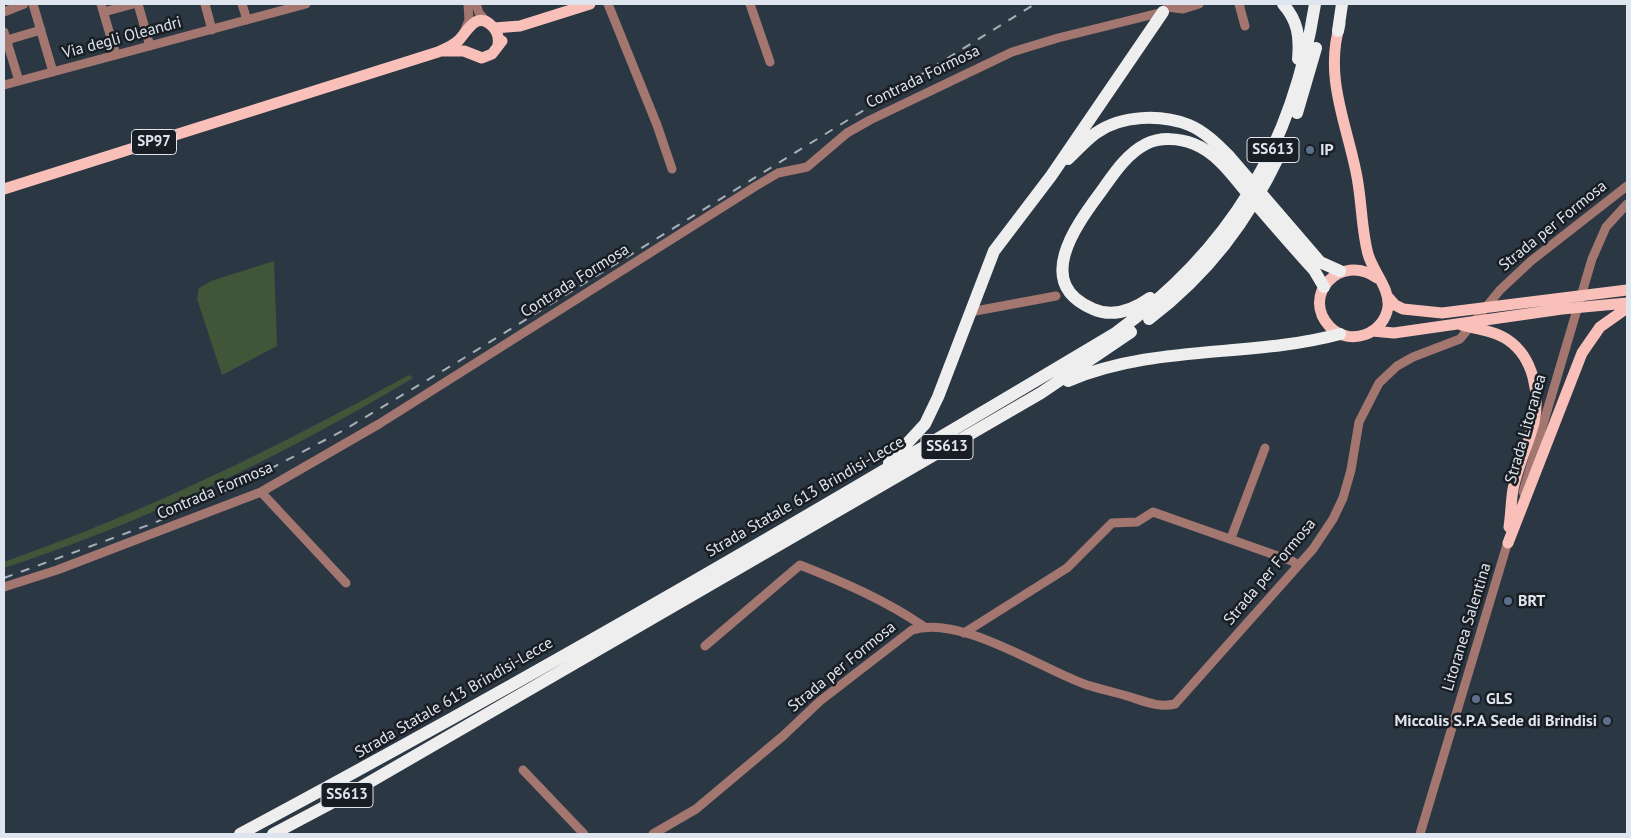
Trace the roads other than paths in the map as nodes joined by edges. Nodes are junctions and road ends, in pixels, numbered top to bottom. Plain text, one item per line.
1 (24, 4) edge
2 (33, 4) edge
3 (133, 4) edge
4 (138, 4) edge
5 (205, 4) edge
6 (242, 4) edge
7 (301, 4) edge
8 (468, 4) edge
9 (476, 4) edge
10 (590, 4) edge
11 (608, 4) edge
12 (750, 4) edge
13 (1199, 4) edge
14 (1239, 4) edge
15 (1283, 4) edge
16 (1315, 4) edge
17 (1324, 4) edge
18 (1342, 4) edge
19 (1347, 4) edge
20 (103, 8) edge
21 (271, 8) edge
22 (1166, 8) edge
23 (4, 12) edge
24 (247, 20) junction
25 (490, 25) junction
26 (520, 26) junction
27 (1245, 26) dead end
28 (41, 30) junction
29 (212, 30) junction
30 (1338, 31) junction
31 (464, 32) junction
32 (5, 36) edge
33 (498, 45) junction
34 (150, 46) junction
35 (438, 52) junction
36 (467, 52) junction
37 (116, 55) junction
38 (770, 62) dead end
39 (53, 72) junction
40 (19, 81) junction
41 (4, 85) edge
42 (1294, 96) junction
43 (672, 169) dead end
44 (1234, 170) junction
45 (1051, 176) junction
46 (1627, 186) edge
47 (4, 189) edge
48 (1627, 204) edge
49 (1288, 233) junction
50 (1340, 271) junction
51 (1184, 273) junction
52 (1377, 278) junction
53 (1324, 287) junction
54 (1627, 290) edge
55 (1056, 296) dead end
56 (1388, 296) junction
57 (1627, 303) edge
58 (1627, 308) edge
59 (970, 312) junction
60 (1461, 325) junction
61 (1372, 331) junction
62 (1340, 334) junction
63 (1041, 393) junction
64 (1265, 448) dead end
65 (871, 480) junction
66 (261, 492) junction
67 (1231, 538) junction
68 (1508, 543) junction
69 (1298, 565) junction
70 (346, 583) dead end
71 (4, 587) edge
72 (923, 626) junction
73 (964, 633) junction
74 (705, 646) dead end
75 (524, 770) dead end
76 (240, 834) edge
77 (273, 834) edge
78 (584, 834) edge
79 (653, 834) edge
80 (1420, 834) edge

1 - 23 street
2 - 28 street
3 - 20 street
4 - 34 street
5 - 29 street
6 - 24 street
7 - 21 street, Via degli Oleandri
8 - 31 street
9 - 25 street
10 - 26 main road
11 - 43 street
12 - 38 street
13 - 22 street, Contrada Formosa
14 - 27 street
15 - 42 highway
16 - 42 highway, Strada Statale 613 Brindisi-Lecce / SS613
17 - 63 highway, Strada Statale 613 Brindisi-Lecce / SS613
18 - 30 highway
19 - 30 main road
20 - 37 street
21 - 24 street, Via degli Oleandri
22 - 45 highway
22 - 66 street, Contrada Formosa
24 - 29 street, Via degli Oleandri
25 - 26 main road
25 - 31 main road
25 - 33 main road
26 - 33 main road
28 - 32 street
28 - 39 street
29 - 34 street, Via degli Oleandri
30 - 52 main road
31 - 35 main road, SP97
31 - 36 main road
32 - 40 street
33 - 36 main road
34 - 37 street, Via degli Oleandri
35 - 36 main road, SP97
35 - 47 main road, SP97
37 - 39 street, Via degli Oleandri
39 - 40 street, Via degli Oleandri
40 - 41 street, Via degli Oleandri
42 - 51 highway, Strada Statale 613 Brindisi-Lecce / SS613
44 - 45 highway
44 - 49 highway
44 - 51 highway
45 - 59 highway
46 - 69 street, Strada per Formosa
48 - 68 street, Strada Litoranea
49 - 50 highway
49 - 53 highway
50 - 52 main road
50 - 53 main road
51 - 65 highway, Strada Statale 613 Brindisi-Lecce / SS613
52 - 56 main road
53 - 62 main road
54 - 56 main road
55 - 59 street
56 - 61 main road
57 - 60 main road
58 - 68 main road
59 - 65 highway
60 - 61 main road
60 - 68 main road
61 - 62 main road
62 - 63 highway
63 - 77 highway, Strada Statale 613 Brindisi-Lecce / SS613
64 - 67 street
65 - 76 highway, Strada Statale 613 Brindisi-Lecce / SS613
66 - 70 street
66 - 71 street, Contrada Formosa
67 - 69 street
67 - 73 street
68 - 80 street, Litoranea Salentina
69 - 73 street, Strada per Formosa
72 - 73 street, Strada per Formosa
72 - 74 street, Strada per Formosa
72 - 79 street, Strada per Formosa
75 - 78 street

